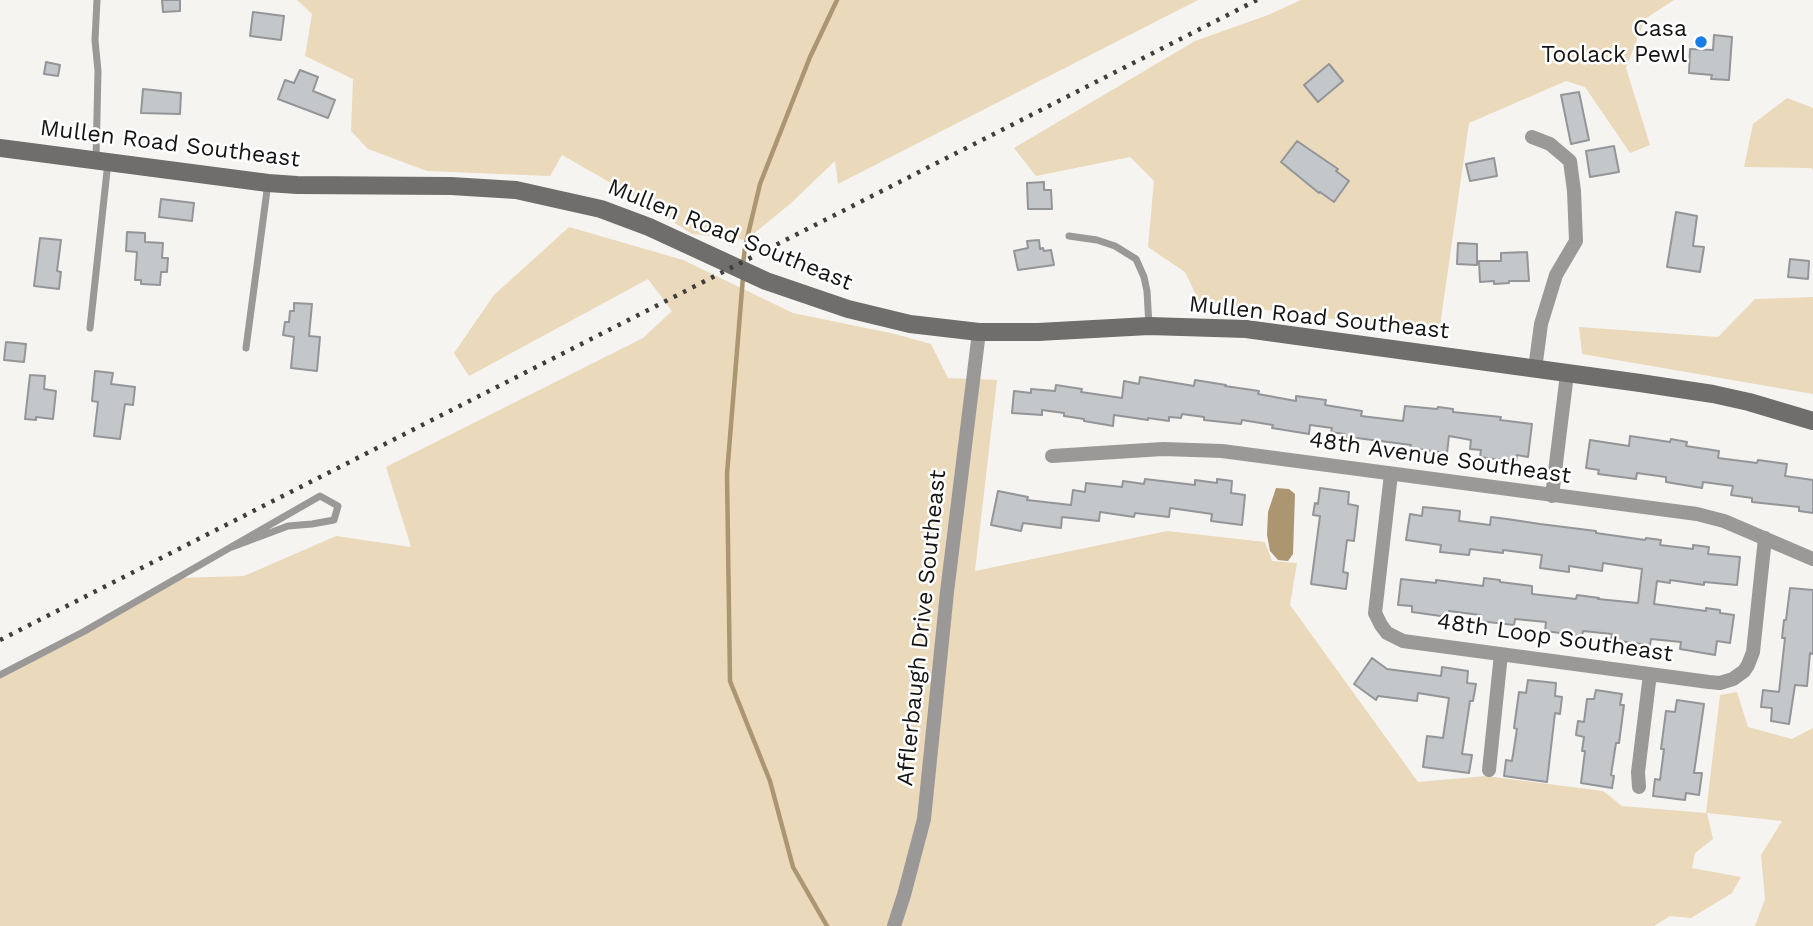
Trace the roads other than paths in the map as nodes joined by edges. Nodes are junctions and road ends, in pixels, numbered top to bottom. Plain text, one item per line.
1 (97, 0) edge
2 (1532, 137) dead end
3 (0, 148) edge
4 (102, 162) junction
5 (268, 183) junction
6 (1069, 236) dead end
7 (1149, 326) junction
8 (90, 328) dead end
9 (979, 332) junction
10 (246, 348) dead end
11 (1535, 369) junction
12 (1567, 374) junction
13 (1813, 421) edge
14 (1052, 456) dead end
15 (1391, 474) junction
16 (1552, 496) junction
17 (1765, 538) junction
18 (232, 547) junction
19 (1813, 559) edge
20 (1501, 653) junction
21 (1650, 674) junction
22 (0, 675) edge
23 (1489, 770) dead end
24 (1639, 787) dead end
25 (894, 926) edge

1 - 4 lane
2 - 11 street
3 - 4 street, Mullen Road Southeast
4 - 5 street, Mullen Road Southeast
4 - 8 lane
5 - 9 street, Mullen Road Southeast
5 - 10 lane
6 - 7 lane
7 - 9 street, Mullen Road Southeast
7 - 11 street, Mullen Road Southeast
9 - 25 street, Afflerbaugh Drive Southeast
11 - 12 street, Mullen Road Southeast
12 - 13 street, Mullen Road Southeast
12 - 16 street
14 - 15 street, 48th Avenue Southeast
15 - 16 street, 48th Avenue Southeast
15 - 20 street, 48th Loop Southeast
16 - 17 street, 48th Avenue Southeast
17 - 19 street, 48th Avenue Southeast
17 - 21 street, 48th Loop Southeast
18 - 18 lane
18 - 22 lane
20 - 21 street, 48th Loop Southeast
20 - 23 street
21 - 24 street

